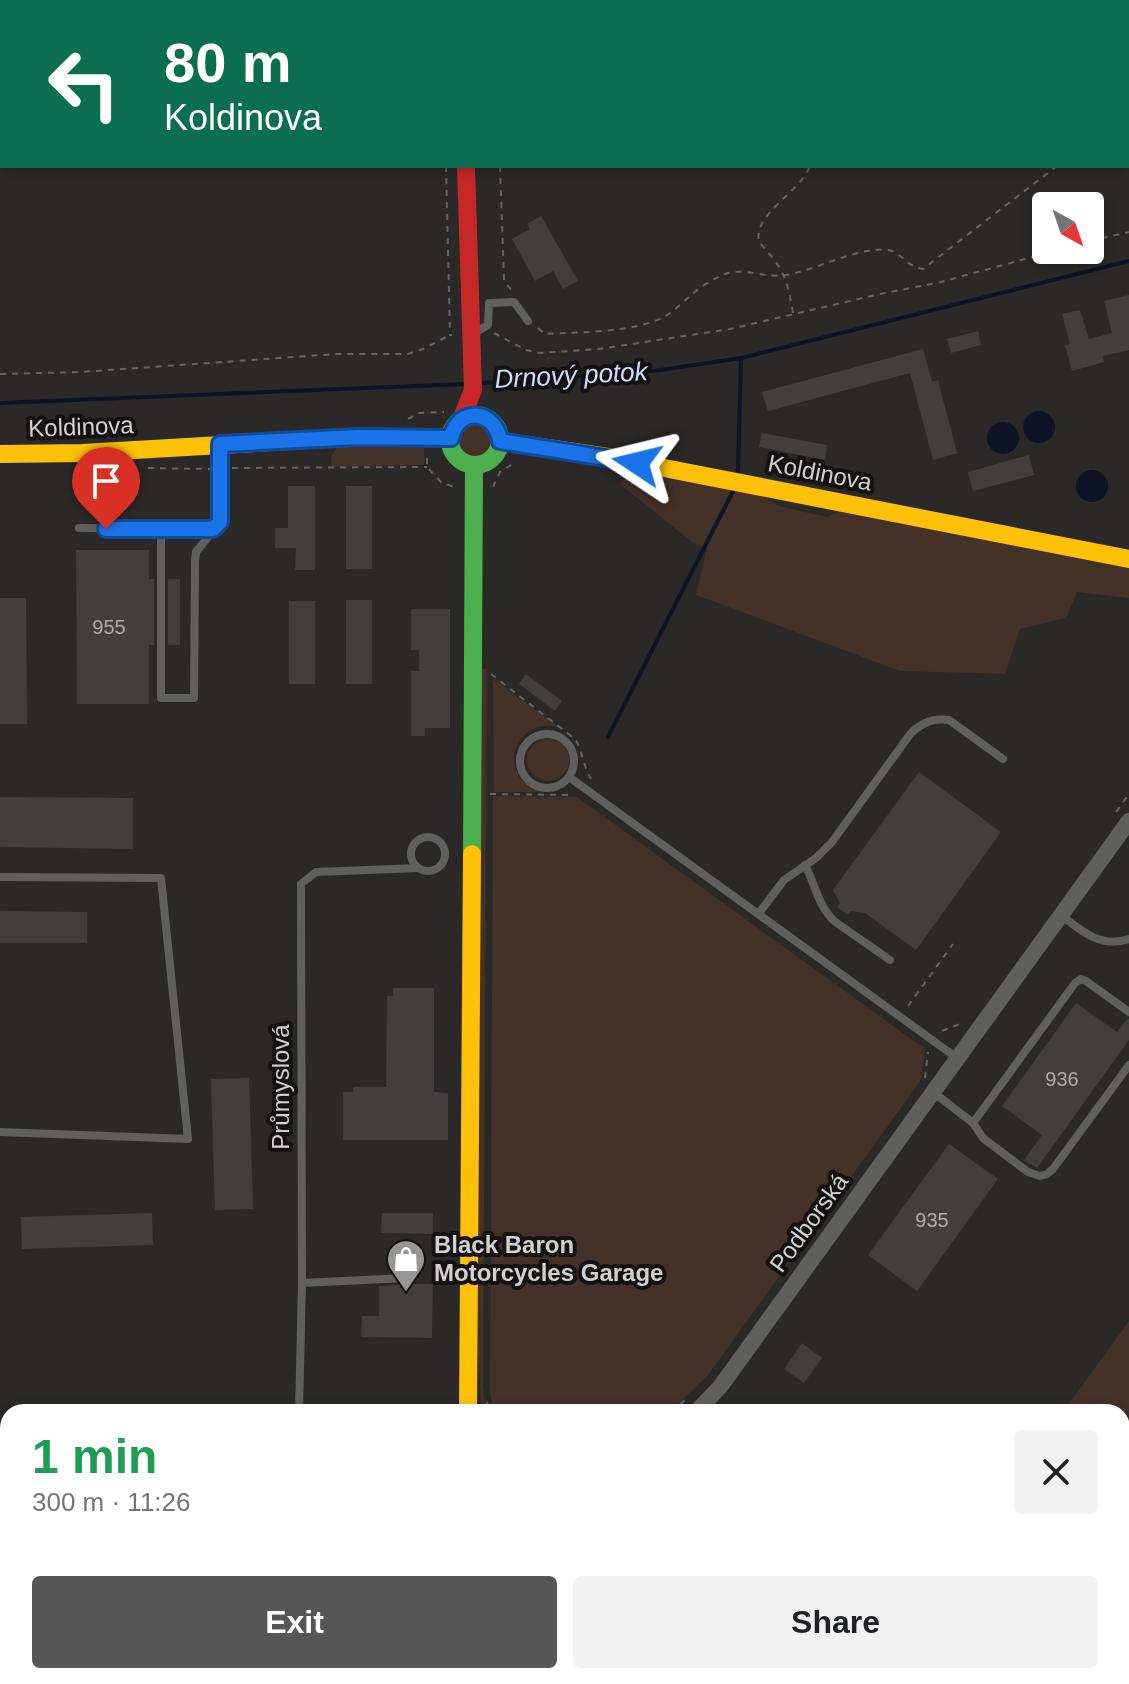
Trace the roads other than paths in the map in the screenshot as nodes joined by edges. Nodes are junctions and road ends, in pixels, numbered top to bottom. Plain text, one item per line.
1 (466, 168) edge
2 (528, 321) road end
3 (465, 334) junction
4 (473, 395) junction
5 (485, 417) junction
6 (461, 420) junction
7 (451, 438) junction
8 (500, 441) junction
9 (220, 444) junction
10 (0, 454) edge
11 (474, 465) junction
12 (79, 528) dead end
13 (161, 529) junction
14 (213, 529) junction
15 (1129, 559) edge
16 (1003, 759) dead end
17 (569, 777) junction
18 (1129, 821) edge
19 (805, 865) junction
20 (418, 868) junction
21 (0, 877) edge
22 (759, 913) junction
23 (1061, 915) junction
24 (1129, 939) edge
25 (890, 960) dead end
26 (1129, 1012) edge
27 (958, 1058) junction
28 (1129, 1065) edge
29 (933, 1092) junction
30 (973, 1123) junction
31 (0, 1132) edge
32 (406, 1278) dead end
33 (302, 1283) junction
34 (299, 1404) edge
35 (468, 1404) edge
36 (704, 1404) edge

1 - 3 main road
2 - 3 lane
3 - 4 main road
4 - 5 main road
4 - 6 main road
5 - 6 main road
5 - 8 main road
6 - 7 main road
7 - 9 main road, Koldinova
7 - 11 main road
8 - 11 main road
8 - 15 main road, Koldinova
9 - 10 main road, Koldinova
9 - 14 lane
11 - 35 main road
12 - 13 lane
13 - 14 lane
13 - 14 lane
16 - 19 lane
17 - 17 lane
17 - 22 lane
18 - 23 street, Podborská
19 - 22 lane
19 - 25 lane
20 - 20 lane
20 - 33 lane, Průmyslová
21 - 31 lane
22 - 27 lane
23 - 24 lane
23 - 27 street, Podborská
26 - 30 lane
27 - 29 street, Podborská
28 - 30 lane
29 - 30 lane
29 - 36 street, Podborská
32 - 33 lane
33 - 34 lane, Průmyslová

